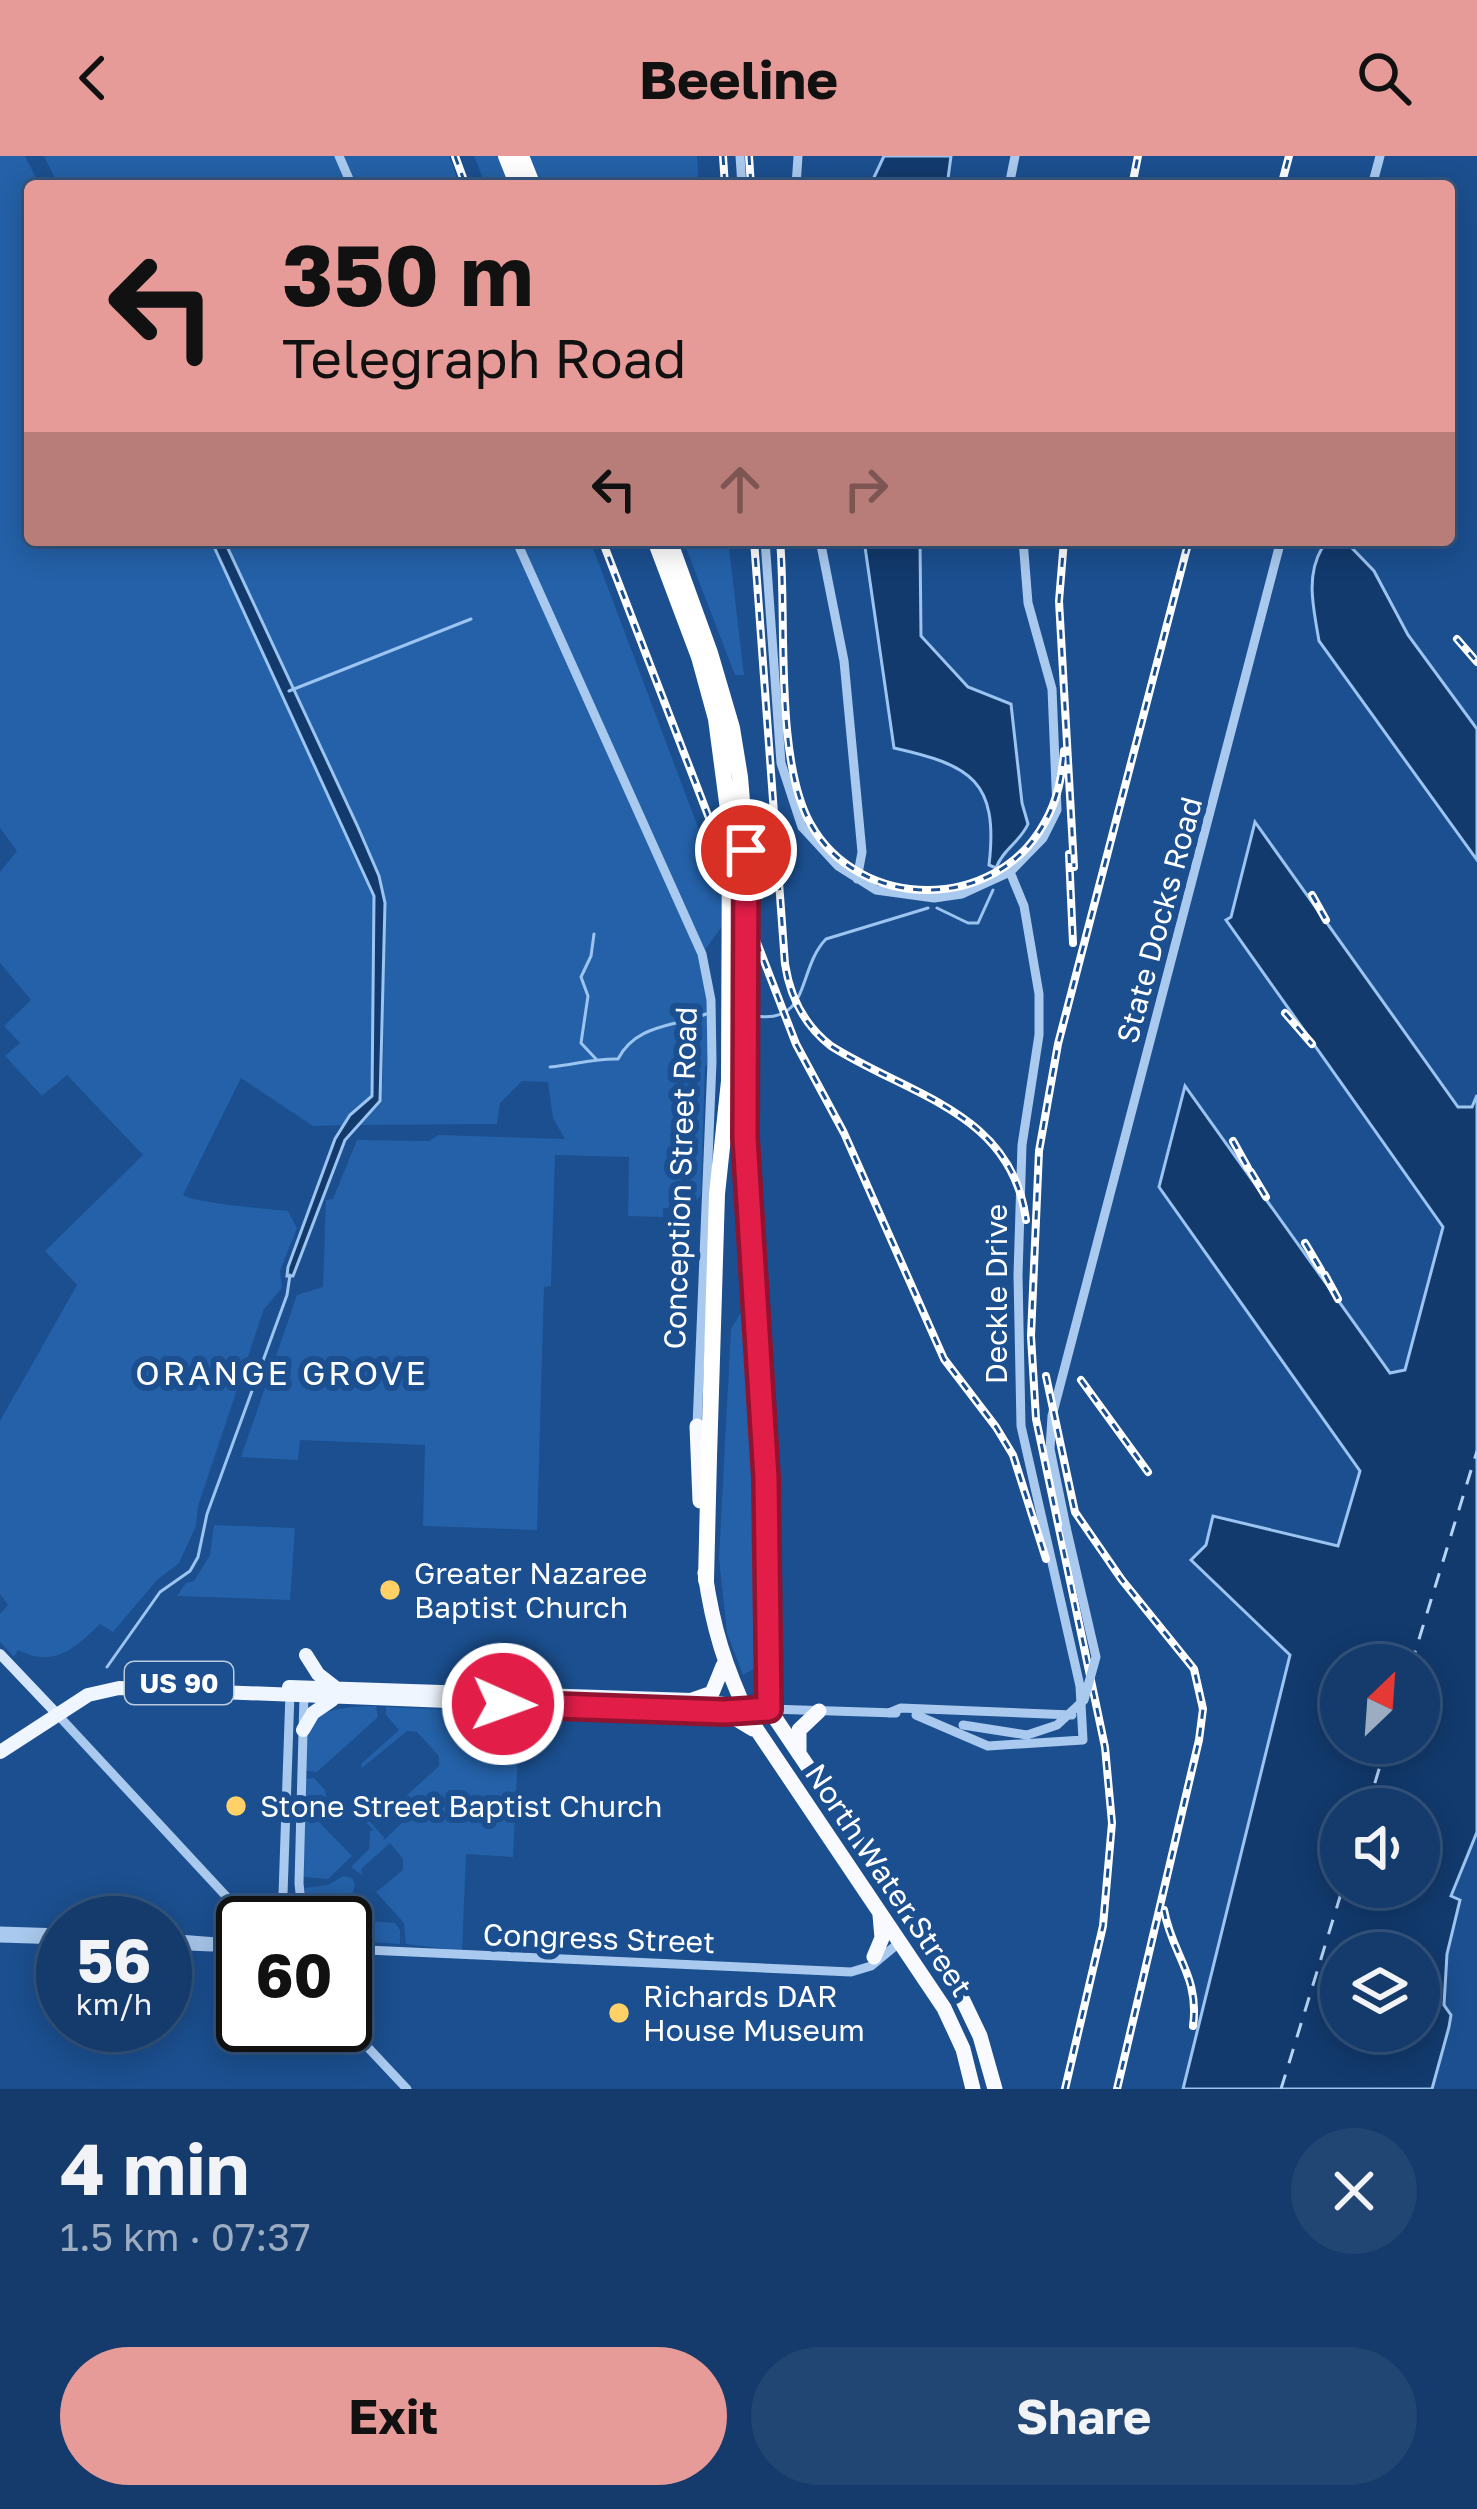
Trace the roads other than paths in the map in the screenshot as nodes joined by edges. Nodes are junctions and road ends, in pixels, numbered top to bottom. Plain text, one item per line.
1 (519, 546) edge
2 (657, 546) edge
3 (671, 546) edge
4 (765, 546) edge
5 (821, 546) edge
6 (1023, 546) edge
7 (1279, 546) edge
8 (1010, 872) junction
9 (857, 879) junction
10 (697, 1426) joint
11 (706, 1580) junction
12 (770, 1598) joint
13 (0, 1654) edge
14 (306, 1655) dead end
15 (724, 1663) junction
16 (297, 1691) junction
17 (446, 1691) junction
18 (336, 1693) junction
19 (611, 1697) junction
20 (692, 1700) junction
21 (533, 1705) junction
22 (744, 1708) junction
23 (769, 1709) junction
24 (54, 1711) junction
25 (725, 1712) junction
26 (819, 1712) junction
27 (890, 1713) junction
28 (916, 1715) junction
29 (1083, 1715) junction
30 (303, 1730) junction
31 (763, 1741) junction
32 (0, 1748) edge
33 (800, 1756) junction
34 (869, 1859) junction
35 (226, 1896) edge
36 (284, 1896) edge
37 (300, 1896) edge
38 (880, 1912) junction
39 (0, 1934) edge
40 (36, 1936) edge
41 (900, 1942) junction
42 (372, 1949) edge
43 (878, 1957) junction
44 (916, 1967) junction
45 (952, 1982) junction
46 (984, 2047) junction
47 (372, 2052) edge
48 (967, 2061) junction
49 (974, 2086) edge
50 (407, 2089) edge
51 (994, 2089) edge

1 - 10 street, Conception Street Road
2 - 11 highway, bridge
3 - 12 highway, bridge
4 - 9 street
5 - 9 street
6 - 8 street
7 - 28 street, State Docks Road, bridge
8 - 9 street
8 - 29 street, Deckle Drive
10 - 11 highway, North Water Street
11 - 15 highway, North Water Street
12 - 23 highway
13 - 24 main road
14 - 18 main road
15 - 20 highway
15 - 22 highway, North Water Street
15 - 23 highway, North Water Street
16 - 18 main road, US 90
16 - 24 main road, US 90
16 - 30 street
16 - 36 street
17 - 18 main road, US 90
17 - 19 main road, US 90
17 - 21 main road
18 - 21 main road, US 90
18 - 30 main road
19 - 20 main road, US 90
19 - 21 main road
20 - 22 main road
21 - 25 main road, US 90
22 - 23 main road
22 - 25 main road, US 90
22 - 31 highway, North Water Street
23 - 26 street
23 - 31 highway
23 - 33 highway, North Water Street
24 - 32 main road, US 90
24 - 35 street
25 - 31 highway
26 - 27 street
26 - 33 highway
27 - 28 street
27 - 29 street
28 - 29 street, Deckle Drive
30 - 37 street
31 - 38 highway, North Water Street
33 - 34 highway, North Water Street
34 - 41 highway
34 - 45 highway, North Water Street
38 - 41 highway, North Water Street
38 - 43 highway
39 - 40 street
41 - 43 street, Congress Street
41 - 44 highway, North Water Street
41 - 45 highway
42 - 43 street, Congress Street
43 - 44 highway
44 - 48 highway, North Water Street
45 - 46 highway, North Water Street
46 - 48 highway
46 - 51 highway, North Water Street
47 - 50 street
48 - 49 highway, North Water Street

